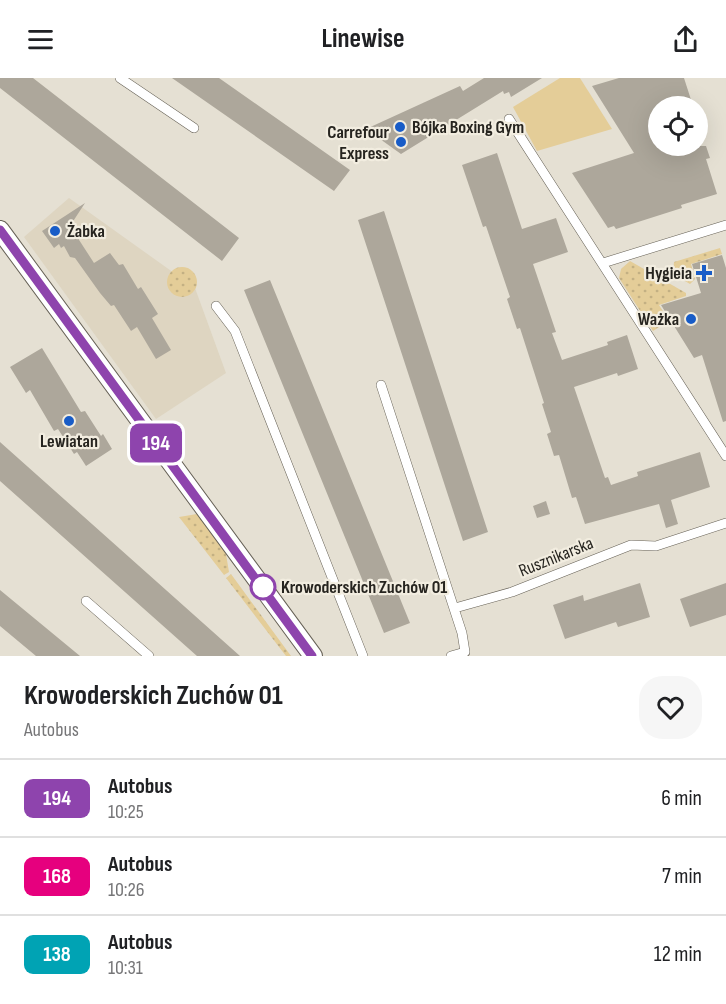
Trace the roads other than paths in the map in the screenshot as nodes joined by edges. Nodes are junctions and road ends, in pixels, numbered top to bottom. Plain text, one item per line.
1 (120, 78) edge
2 (509, 119) dead end
3 (194, 128) dead end
4 (726, 225) edge
5 (0, 230) edge
6 (603, 263) junction
7 (216, 306) dead end
8 (381, 385) dead end
9 (726, 456) edge
10 (726, 523) edge
11 (86, 601) dead end
12 (455, 608) junction
13 (149, 656) edge
14 (313, 656) edge
15 (363, 656) edge
16 (451, 656) edge

1 - 3 lane
2 - 6 lane
4 - 6 lane
5 - 14 street
6 - 9 lane
7 - 15 lane
8 - 12 lane
10 - 12 lane, Rusznikarska
11 - 13 lane
12 - 16 lane

